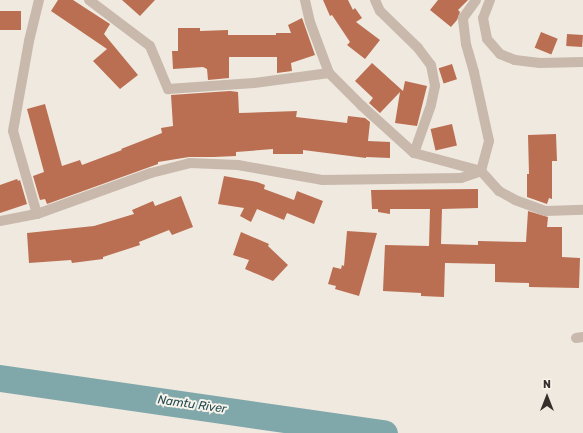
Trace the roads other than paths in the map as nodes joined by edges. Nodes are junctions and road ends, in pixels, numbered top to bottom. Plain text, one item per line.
1 (39, 0) edge
2 (89, 0) edge
3 (305, 0) edge
4 (375, 0) edge
5 (476, 0) edge
6 (490, 0) edge
7 (583, 62) edge
8 (329, 73) junction
9 (414, 153) junction
10 (481, 171) junction
11 (583, 210) edge
12 (37, 214) junction
13 (0, 221) edge

1 - 12 street
2 - 8 street
3 - 8 street
4 - 9 street
5 - 10 street
6 - 7 street
8 - 9 street
9 - 10 street
10 - 11 street
10 - 12 street
12 - 13 street

